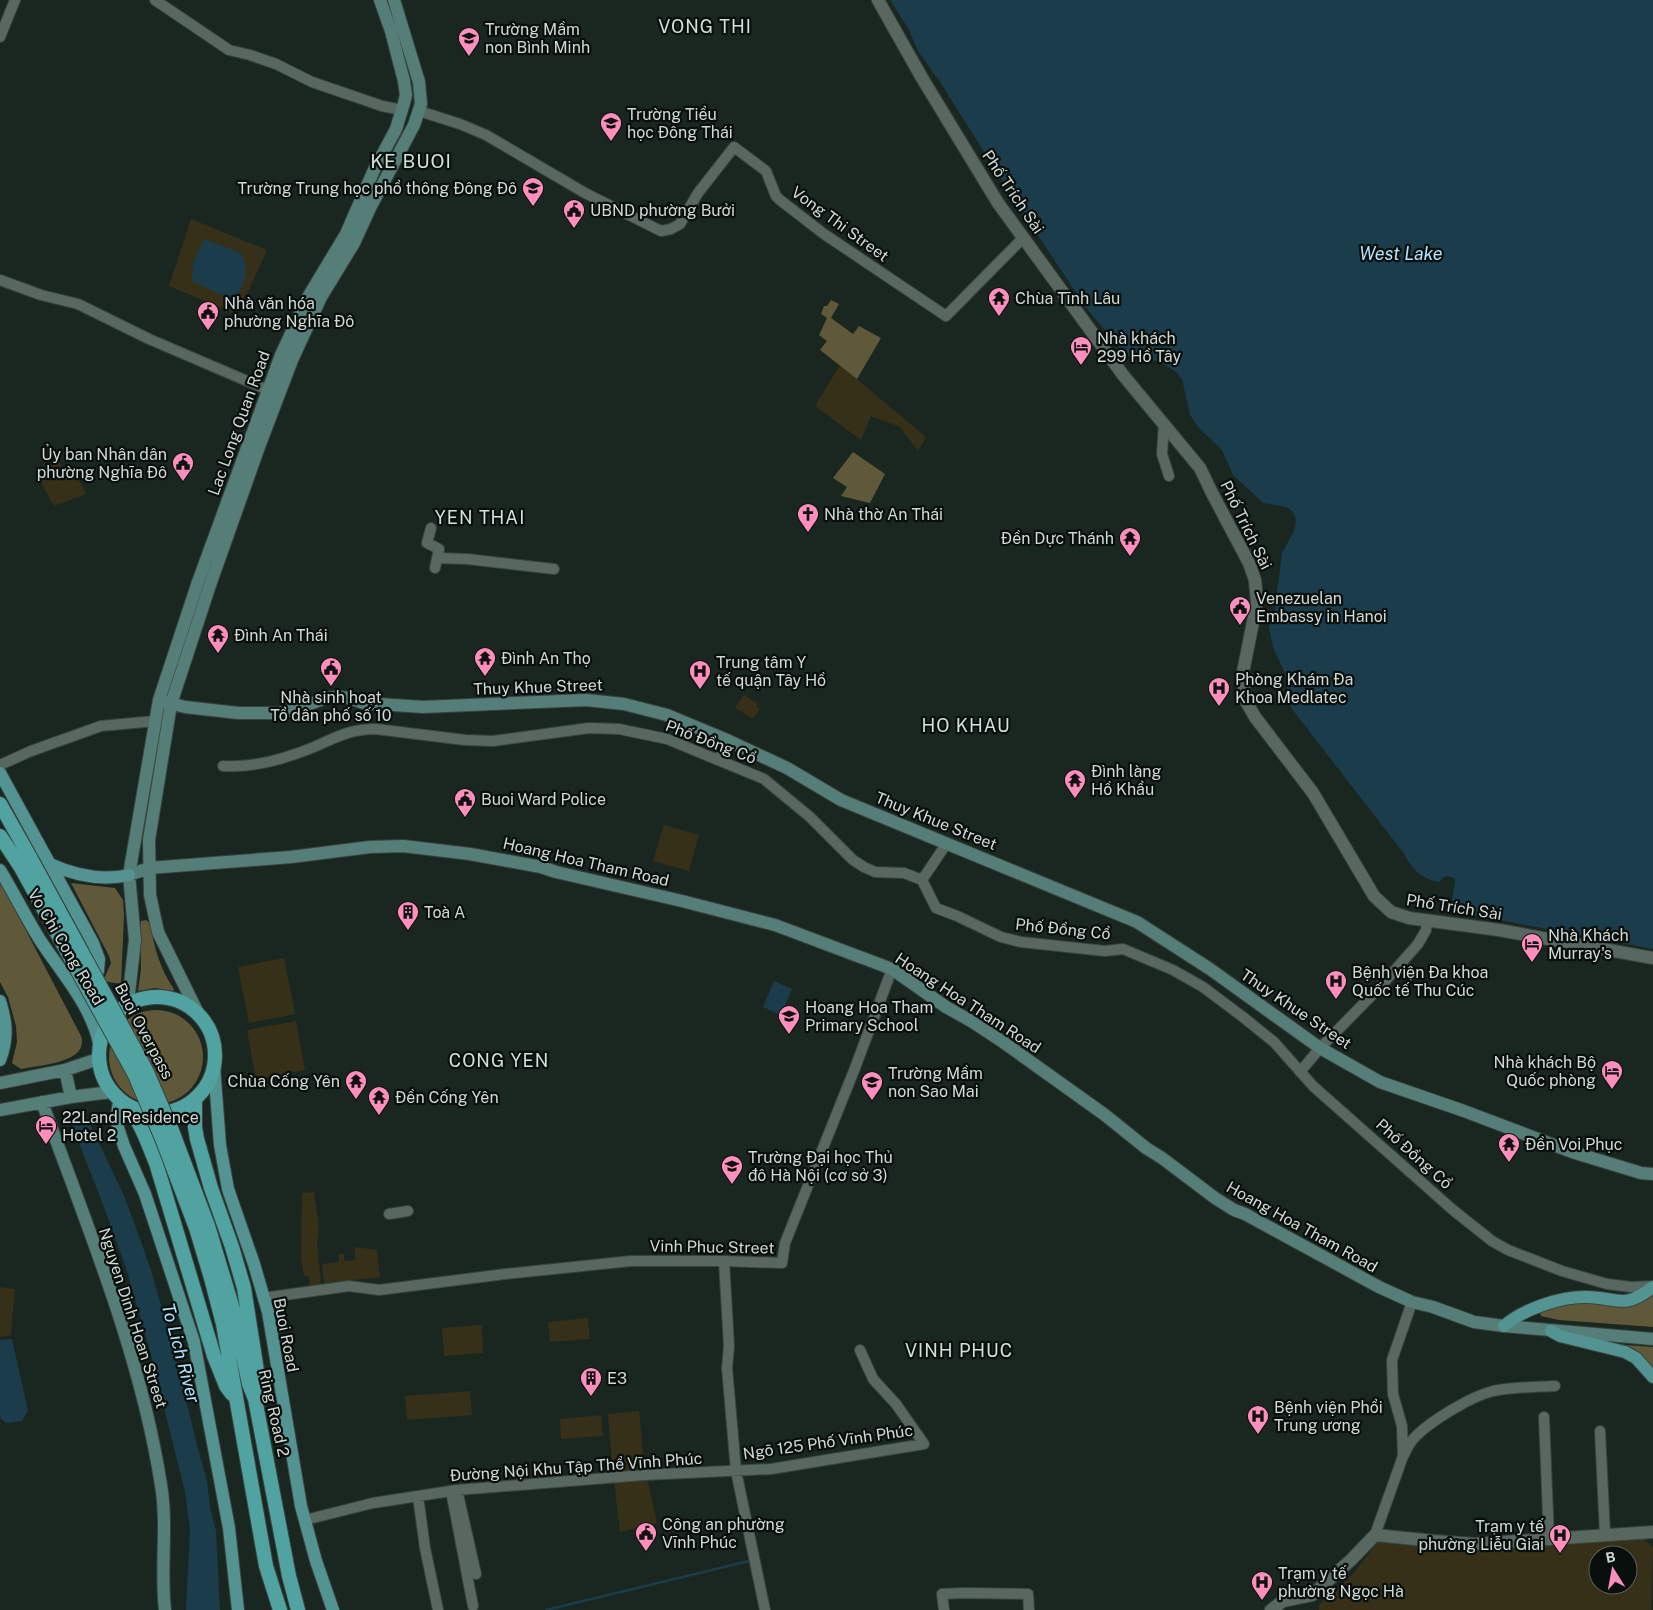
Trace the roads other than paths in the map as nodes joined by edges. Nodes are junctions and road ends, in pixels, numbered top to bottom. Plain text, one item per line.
1 (15, 0) edge
2 (155, 0) edge
3 (380, 0) edge
4 (394, 0) edge
5 (878, 0) edge
6 (0, 37) edge
7 (402, 110) junction
8 (419, 111) junction
9 (1024, 238) junction
10 (341, 254) junction
11 (0, 280) edge
12 (287, 357) junction
13 (268, 390) junction
14 (1164, 423) junction
15 (255, 442) junction
16 (1169, 476) dead end
17 (431, 528) dead end
18 (554, 569) dead end
19 (165, 702) junction
20 (155, 721) junction
21 (727, 740) junction
22 (719, 760) junction
23 (0, 765) edge
24 (223, 766) dead end
25 (0, 773) edge
26 (0, 804) edge
27 (0, 836) edge
28 (947, 843) junction
29 (25, 863) junction
30 (50, 864) junction
31 (149, 868) junction
32 (0, 870) edge
33 (129, 875) junction
34 (922, 880) junction
35 (1426, 921) junction
36 (1653, 958) edge
37 (892, 969) junction
38 (66, 975) junction
39 (0, 1002) edge
40 (126, 1005) junction
41 (199, 1015) junction
42 (99, 1043) junction
43 (1320, 1048) junction
44 (98, 1059) junction
45 (0, 1060) edge
46 (214, 1066) junction
47 (65, 1070) junction
48 (1300, 1072) junction
49 (0, 1083) edge
50 (71, 1097) junction
51 (119, 1099) junction
52 (195, 1099) junction
53 (42, 1102) junction
54 (0, 1110) edge
55 (1647, 1174) edge
56 (408, 1211) dead end
57 (389, 1214) dead end
58 (202, 1227) junction
59 (724, 1261) junction
60 (1653, 1287) edge
61 (263, 1298) junction
62 (1412, 1302) junction
63 (1504, 1326) junction
64 (1551, 1331) junction
65 (1653, 1339) edge
66 (860, 1350) dead end
67 (1653, 1377) edge
68 (1555, 1386) dead end
69 (235, 1399) junction
70 (255, 1399) junction
71 (1544, 1417) dead end
72 (1600, 1430) dead end
73 (1403, 1456) junction
74 (736, 1471) junction
75 (454, 1490) junction
76 (418, 1496) junction
77 (305, 1520) junction
78 (1653, 1532) edge
79 (1605, 1534) junction
80 (1375, 1535) junction
81 (1549, 1539) junction
82 (266, 1566) junction
83 (476, 1574) dead end
84 (289, 1576) junction
85 (473, 1606) dead end
86 (165, 1610) edge
87 (238, 1610) edge
88 (273, 1610) edge
89 (280, 1610) edge
90 (298, 1610) edge
91 (306, 1610) edge
92 (332, 1610) edge
93 (438, 1610) edge
94 (765, 1610) edge
95 (944, 1610) edge
96 (1029, 1610) edge
97 (1271, 1610) edge

1 - 6 street
2 - 7 street
3 - 7 main road, Lac Long Quan Road
4 - 8 main road, Lac Long Quan Road
5 - 9 street, Phố Trích Sài
7 - 10 main road, Lac Long Quan Road
8 - 9 street, Vong Thi Street
8 - 10 main road, Lac Long Quan Road
9 - 14 street, Phố Trích Sài
10 - 12 main road, Lac Long Quan Road
11 - 13 street
12 - 13 main road, Lac Long Quan Road
12 - 15 main road, Lac Long Quan Road
13 - 15 main road, Lac Long Quan Road
14 - 16 street
14 - 35 street, Phố Trích Sài
15 - 19 main road, Lac Long Quan Road
17 - 18 street
19 - 20 main road, Lac Long Quan Road
19 - 21 main road, Thuy Khue Street
19 - 31 main road, Lac Long Quan Road
20 - 23 street
20 - 33 main road, Lac Long Quan Road
21 - 22 street
21 - 28 main road, Thuy Khue Street
22 - 24 street, Phố Đồng Cổ
22 - 34 street, Phố Đồng Cổ
25 - 30 main road, Vo Chi Cong Road
26 - 29 highway
27 - 29 highway
28 - 34 street
28 - 43 main road, Thuy Khue Street
29 - 58 highway, Buoi Overpass, bridge
30 - 33 main road
30 - 38 main road, Vo Chi Cong Road
31 - 33 main road, Hoang Hoa Tham Road
31 - 37 main road, Hoang Hoa Tham Road
31 - 41 main road
32 - 38 main road, Vo Chi Cong Road
33 - 40 main road
34 - 48 street, Phố Đồng Cổ
35 - 36 street, Phố Trích Sài
35 - 43 street
37 - 59 street, Vinh Phuc Street
37 - 62 main road, Hoang Hoa Tham Road
38 - 42 main road, Vo Chi Cong Road
39 - 45 main road
40 - 41 highway
40 - 42 highway
41 - 46 highway
42 - 44 highway
43 - 48 street
43 - 55 main road, Thuy Khue Street
44 - 47 main road
44 - 51 highway
46 - 52 highway
46 - 61 main road, Buoi Road
47 - 49 main road
47 - 50 main road
48 - 60 street, Phố Đồng Cổ
50 - 51 main road
50 - 53 main road
51 - 52 highway
51 - 69 highway
51 - 87 main road
52 - 70 highway
53 - 54 main road
53 - 86 main road, Nguyen Dinh Hoan Street
56 - 57 street
58 - 69 highway, Ring Road 2
58 - 70 highway, Ring Road 2
59 - 61 street, Vinh Phuc Street
59 - 74 street
60 - 63 main road
61 - 77 main road, Buoi Road
62 - 63 main road, Hoang Hoa Tham Road
62 - 73 street
63 - 64 main road, Hoang Hoa Tham Road
64 - 65 main road, Hoang Hoa Tham Road
64 - 67 main road
66 - 74 street, Ngõ 125 Phố Vĩnh Phúc
68 - 73 street
69 - 82 highway, Ring Road 2
70 - 84 highway, Ring Road 2
71 - 81 street
72 - 79 street
73 - 80 street
74 - 75 street, Đường Nội Khu Tập Thể Vĩnh Phúc
74 - 94 street
75 - 76 street, Đường Nội Khu Tập Thể Vĩnh Phúc
75 - 83 street
75 - 85 street
76 - 77 street, Đường Nội Khu Tập Thể Vĩnh Phúc
76 - 93 street
77 - 92 main road, Buoi Road
78 - 79 street
79 - 81 street
80 - 81 street
80 - 97 street
82 - 88 highway
82 - 89 highway, Ring Road 2
84 - 90 highway, Ring Road 2
84 - 91 highway
95 - 96 street

